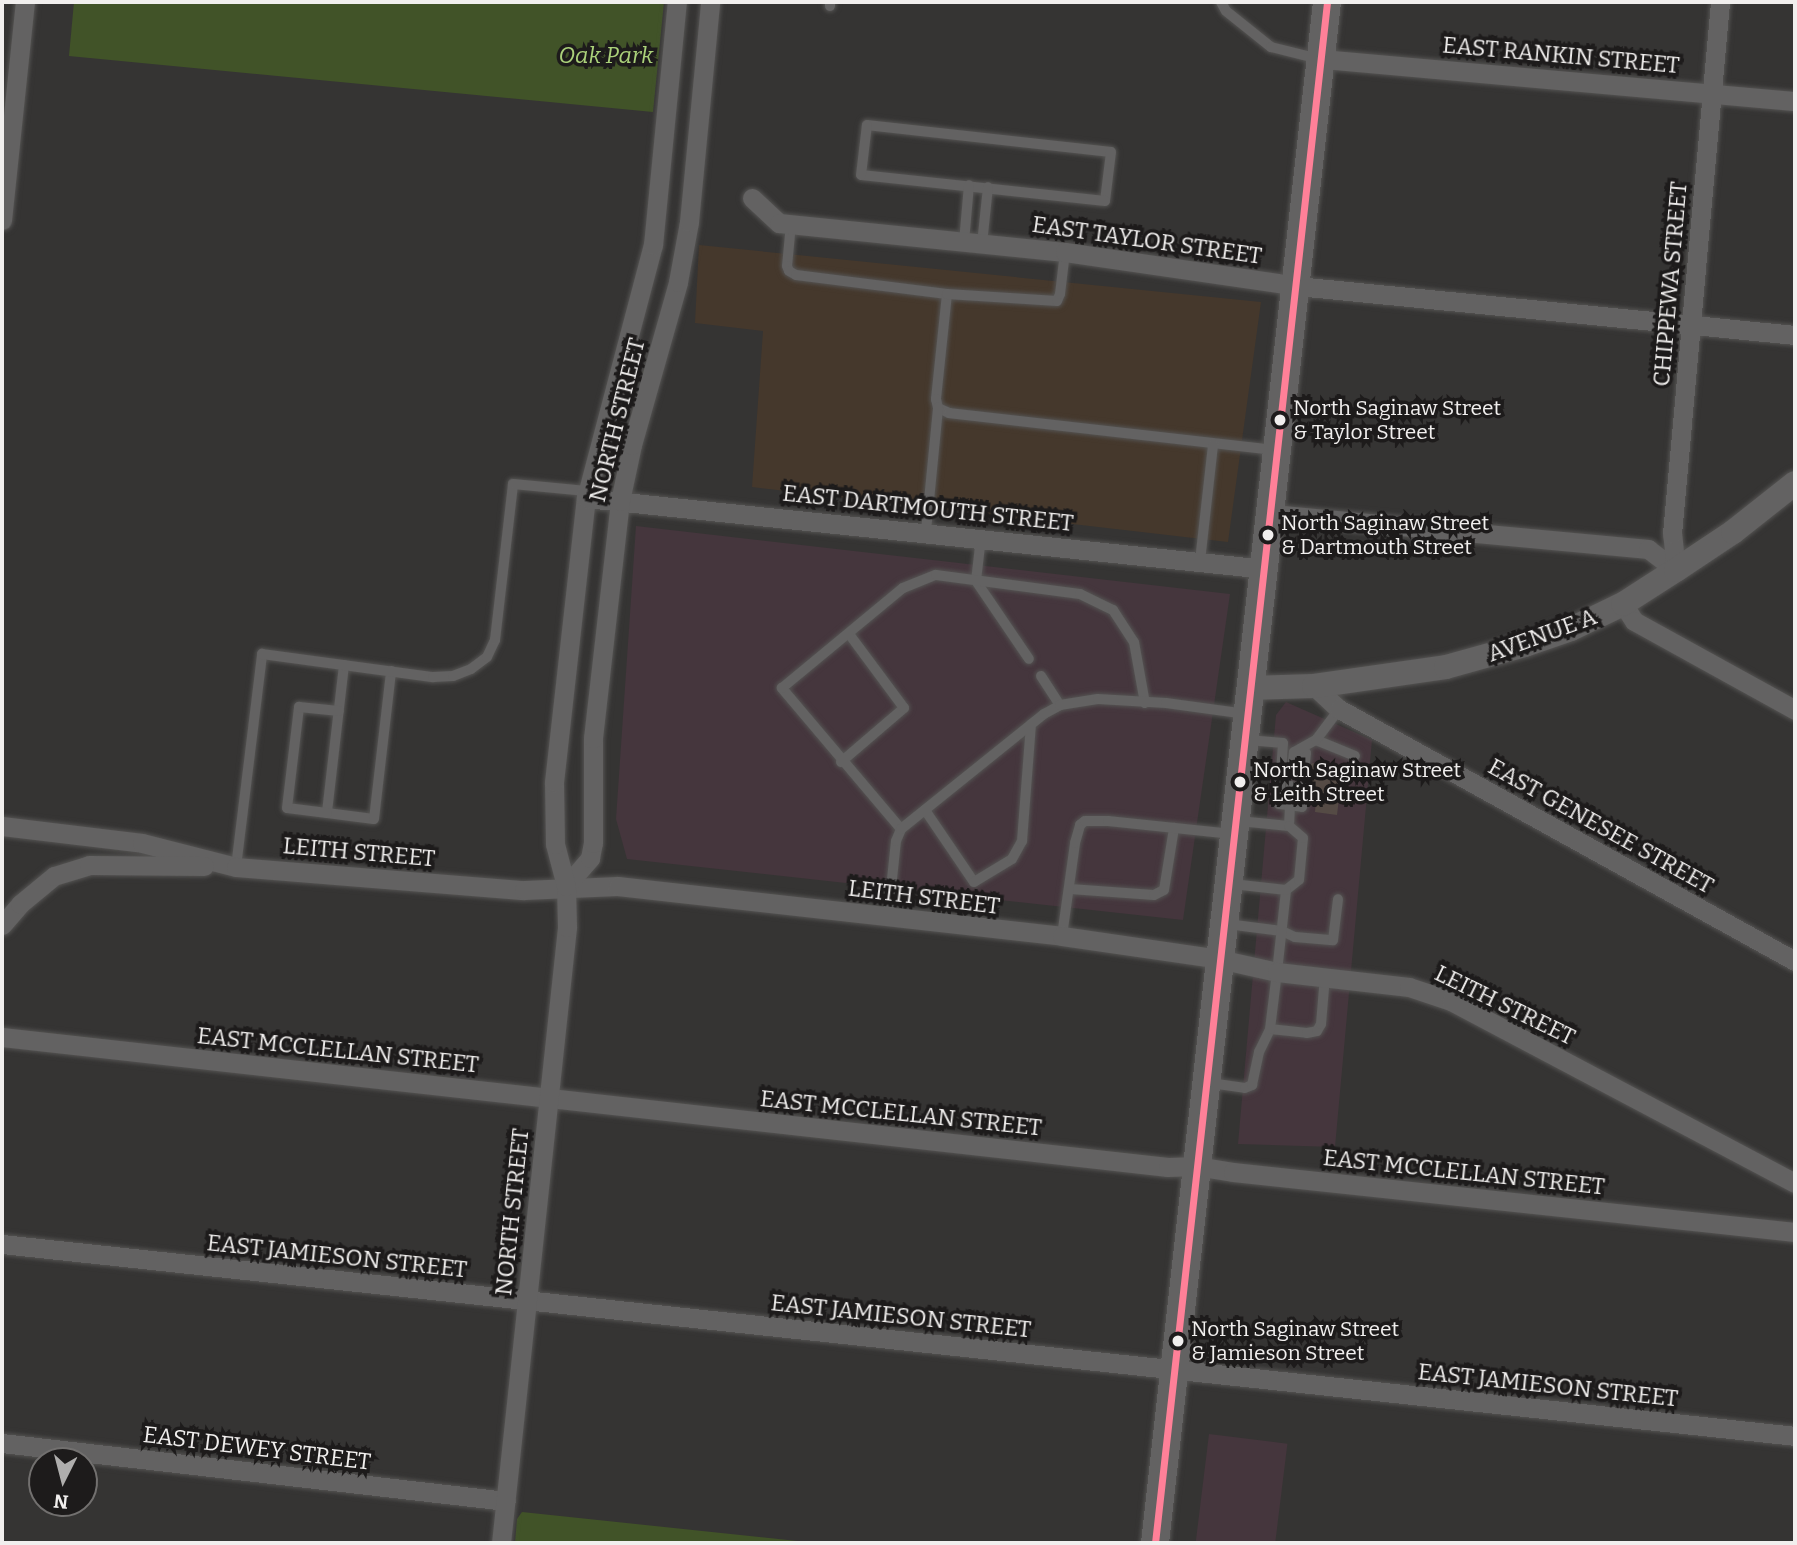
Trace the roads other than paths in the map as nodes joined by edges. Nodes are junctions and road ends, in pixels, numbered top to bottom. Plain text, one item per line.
1 (25, 2) edge
2 (677, 2) edge
3 (710, 2) edge
4 (1221, 2) edge
5 (1327, 2) edge
6 (1720, 2) edge
7 (1321, 59) junction
8 (1711, 93) junction
9 (1795, 101) edge
10 (665, 135) junction
11 (698, 138) junction
12 (969, 185) junction
13 (988, 187) junction
14 (752, 198) dead end
15 (2, 219) edge
16 (791, 225) junction
17 (973, 243) junction
18 (1065, 252) junction
19 (1297, 286) junction
20 (947, 294) junction
21 (1690, 324) junction
22 (1795, 335) edge
23 (938, 408) junction
24 (1213, 444) junction
25 (1280, 450) junction
26 (1795, 483) edge
27 (586, 494) junction
28 (620, 501) junction
29 (1272, 514) junction
30 (926, 531) junction
31 (981, 537) junction
32 (1200, 561) junction
33 (1266, 569) junction
34 (1676, 570) junction
35 (976, 581) junction
36 (1623, 604) junction
37 (849, 634) junction
38 (1030, 659) dead end
39 (344, 665) junction
40 (391, 671) junction
41 (1041, 676) dead end
42 (1314, 687) junction
43 (1145, 703) junction
44 (1060, 705) junction
45 (1339, 709) junction
46 (1795, 710) edge
47 (339, 711) junction
48 (1247, 714) junction
49 (1031, 724) junction
50 (1316, 740) junction
51 (1290, 754) junction
52 (1355, 756) dead end
53 (841, 762) junction
54 (1305, 762) dead end
55 (1291, 786) dead end
56 (1303, 787) dead end
57 (1290, 806) junction
58 (925, 810) junction
59 (327, 813) junction
60 (2, 826) edge
61 (1289, 826) junction
62 (1234, 827) junction
63 (1174, 828) junction
64 (901, 829) junction
65 (236, 867) junction
66 (1227, 884) junction
67 (566, 886) junction
68 (1070, 889) junction
69 (1286, 890) junction
70 (1338, 899) dead end
71 (888, 917) junction
72 (1223, 923) junction
73 (2, 925) edge
74 (1282, 931) junction
75 (1062, 936) junction
76 (1219, 959) junction
77 (1795, 961) edge
78 (1277, 972) junction
79 (1325, 976) junction
80 (1270, 1029) junction
81 (2, 1037) edge
82 (1206, 1082) junction
83 (549, 1098) junction
84 (1196, 1166) junction
85 (1795, 1183) edge
86 (1795, 1232) edge
87 (2, 1244) edge
88 (527, 1301) junction
89 (1175, 1370) junction
90 (1795, 1436) edge
91 (2, 1443) edge
92 (506, 1501) junction
93 (501, 1543) edge
94 (1155, 1543) edge

1 - 15 street
2 - 10 street, NORTH STREET
3 - 11 street, NORTH STREET
4 - 7 lane
5 - 7 main road
6 - 8 street, CHIPPEWA STREET
7 - 8 street, EAST RANKIN STREET
7 - 19 main road
8 - 9 street, EAST RANKIN STREET
8 - 21 street, CHIPPEWA STREET
10 - 11 street
10 - 27 street, NORTH STREET
11 - 28 street, NORTH STREET
12 - 13 lane
12 - 13 lane
12 - 17 lane
13 - 17 lane
14 - 16 street, EAST TAYLOR STREET
16 - 17 street, EAST TAYLOR STREET
16 - 20 lane
17 - 18 street, EAST TAYLOR STREET
18 - 19 street, EAST TAYLOR STREET
18 - 20 lane
19 - 21 street, EAST TAYLOR STREET
19 - 25 main road
20 - 23 lane
21 - 22 street, EAST TAYLOR STREET
21 - 34 street, CHIPPEWA STREET
23 - 24 lane
23 - 30 lane
24 - 25 lane
24 - 32 lane
25 - 29 main road
26 - 34 street, AVENUE A
27 - 28 street, EAST DARTMOUTH STREET
27 - 40 lane
27 - 67 street, NORTH STREET
28 - 30 street, EAST DARTMOUTH STREET
28 - 67 street, NORTH STREET
29 - 33 main road
29 - 34 street
30 - 31 street, EAST DARTMOUTH STREET
31 - 32 street, EAST DARTMOUTH STREET
31 - 35 lane
32 - 33 street, EAST DARTMOUTH STREET
33 - 48 main road
34 - 36 street, AVENUE A
35 - 37 lane
35 - 38 lane
35 - 43 lane
36 - 42 street, AVENUE A
36 - 46 street
37 - 53 lane
37 - 53 lane
39 - 40 lane
39 - 47 lane
39 - 65 lane
40 - 59 lane
41 - 44 lane
42 - 45 street, EAST GENESEE STREET
42 - 48 street, AVENUE A
43 - 44 lane
43 - 48 lane
44 - 49 lane
45 - 50 lane
45 - 77 street, EAST GENESEE STREET
47 - 59 lane
47 - 59 lane
48 - 51 lane
48 - 62 main road
49 - 58 lane
49 - 58 lane
50 - 51 lane
50 - 52 lane
51 - 54 lane
51 - 57 lane
53 - 64 lane
55 - 57 lane
56 - 57 lane
57 - 61 lane
58 - 64 lane
60 - 65 street, LEITH STREET
61 - 62 lane
61 - 69 lane
62 - 63 lane
62 - 66 main road
63 - 68 lane
63 - 68 lane
64 - 71 lane
65 - 67 street, LEITH STREET
65 - 73 street
66 - 69 lane
66 - 72 main road
67 - 71 street, LEITH STREET
67 - 83 street, NORTH STREET
68 - 75 lane
69 - 74 lane
70 - 74 lane
71 - 75 street, LEITH STREET
72 - 74 lane
72 - 76 main road
74 - 78 lane
75 - 76 street, LEITH STREET
76 - 78 street, LEITH STREET
76 - 82 main road
78 - 79 street, LEITH STREET
78 - 80 lane
79 - 80 lane
79 - 85 street, LEITH STREET
80 - 82 lane
81 - 83 street, EAST MCCLELLAN STREET
82 - 84 main road
83 - 84 street, EAST MCCLELLAN STREET
83 - 88 street, NORTH STREET
84 - 86 street, EAST MCCLELLAN STREET
84 - 89 main road
87 - 88 street, EAST JAMIESON STREET
88 - 89 street, EAST JAMIESON STREET
88 - 92 street, NORTH STREET
89 - 90 street, EAST JAMIESON STREET
89 - 94 main road
91 - 92 street, EAST DEWEY STREET
92 - 93 street, NORTH STREET

